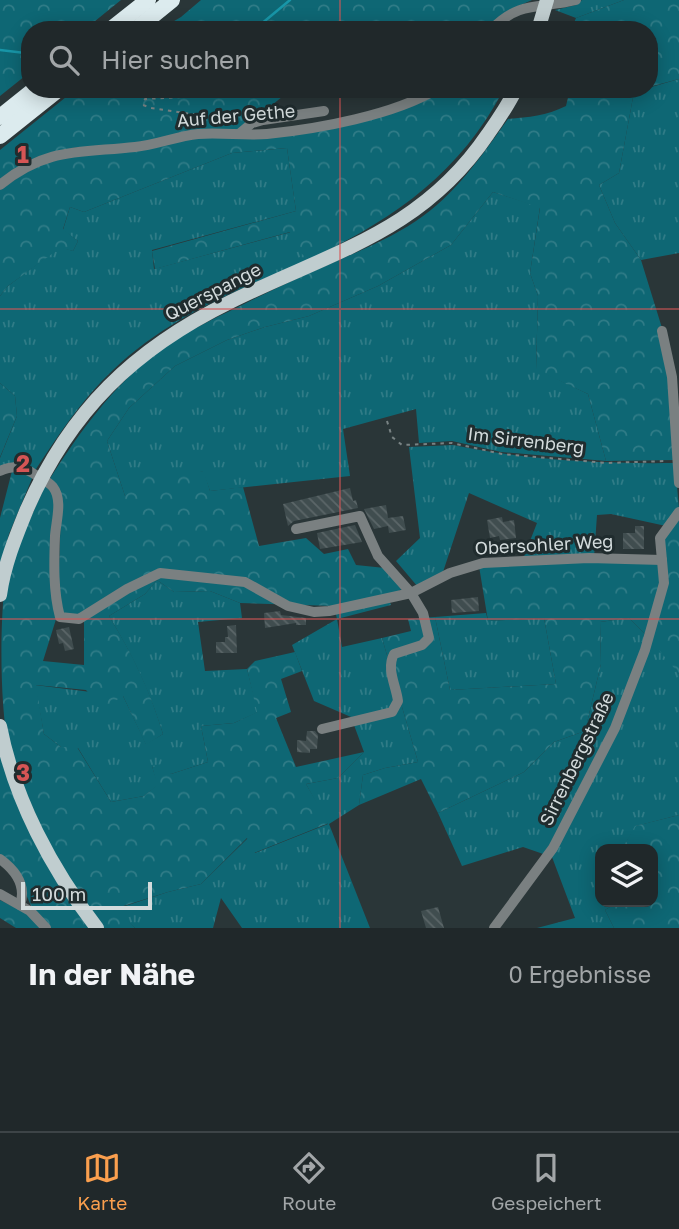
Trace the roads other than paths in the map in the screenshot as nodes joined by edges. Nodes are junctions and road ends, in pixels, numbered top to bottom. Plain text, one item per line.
1 (146, 0) edge
2 (172, 0) edge
3 (576, 0) edge
4 (546, 2) edge
5 (121, 21) edge
6 (146, 21) edge
7 (499, 21) edge
8 (541, 21) edge
9 (24, 98) edge
10 (48, 98) edge
11 (421, 98) edge
12 (510, 98) edge
13 (324, 111) dead end
14 (0, 117) edge
15 (239, 134) junction
16 (0, 136) edge
17 (0, 185) edge
18 (662, 331) dead end
19 (0, 471) edge
20 (41, 478) junction
21 (679, 483) edge
22 (679, 512) edge
23 (296, 529) dead end
24 (662, 560) junction
25 (411, 593) junction
26 (0, 595) edge
27 (0, 726) edge
28 (322, 729) dead end
29 (0, 859) edge
30 (0, 894) edge
31 (20, 905) junction
32 (46, 928) edge
33 (97, 928) edge
34 (494, 928) edge

1 - 5 highway
2 - 6 highway
3 - 4 street
4 - 7 street
4 - 8 main road
9 - 14 highway
10 - 16 highway
11 - 15 street, Auf der Gethe
12 - 20 main road, Querspange
13 - 15 street
15 - 17 street, Auf der Gethe
18 - 21 street
19 - 20 street
20 - 25 street, Obersohler Weg
20 - 26 main road, Querspange
22 - 24 street, Sirrenbergstraße
23 - 25 street
24 - 25 street, Obersohler Weg
24 - 34 street, Sirrenbergstraße
25 - 28 street
27 - 33 main road
29 - 31 street
30 - 31 street
31 - 32 street

